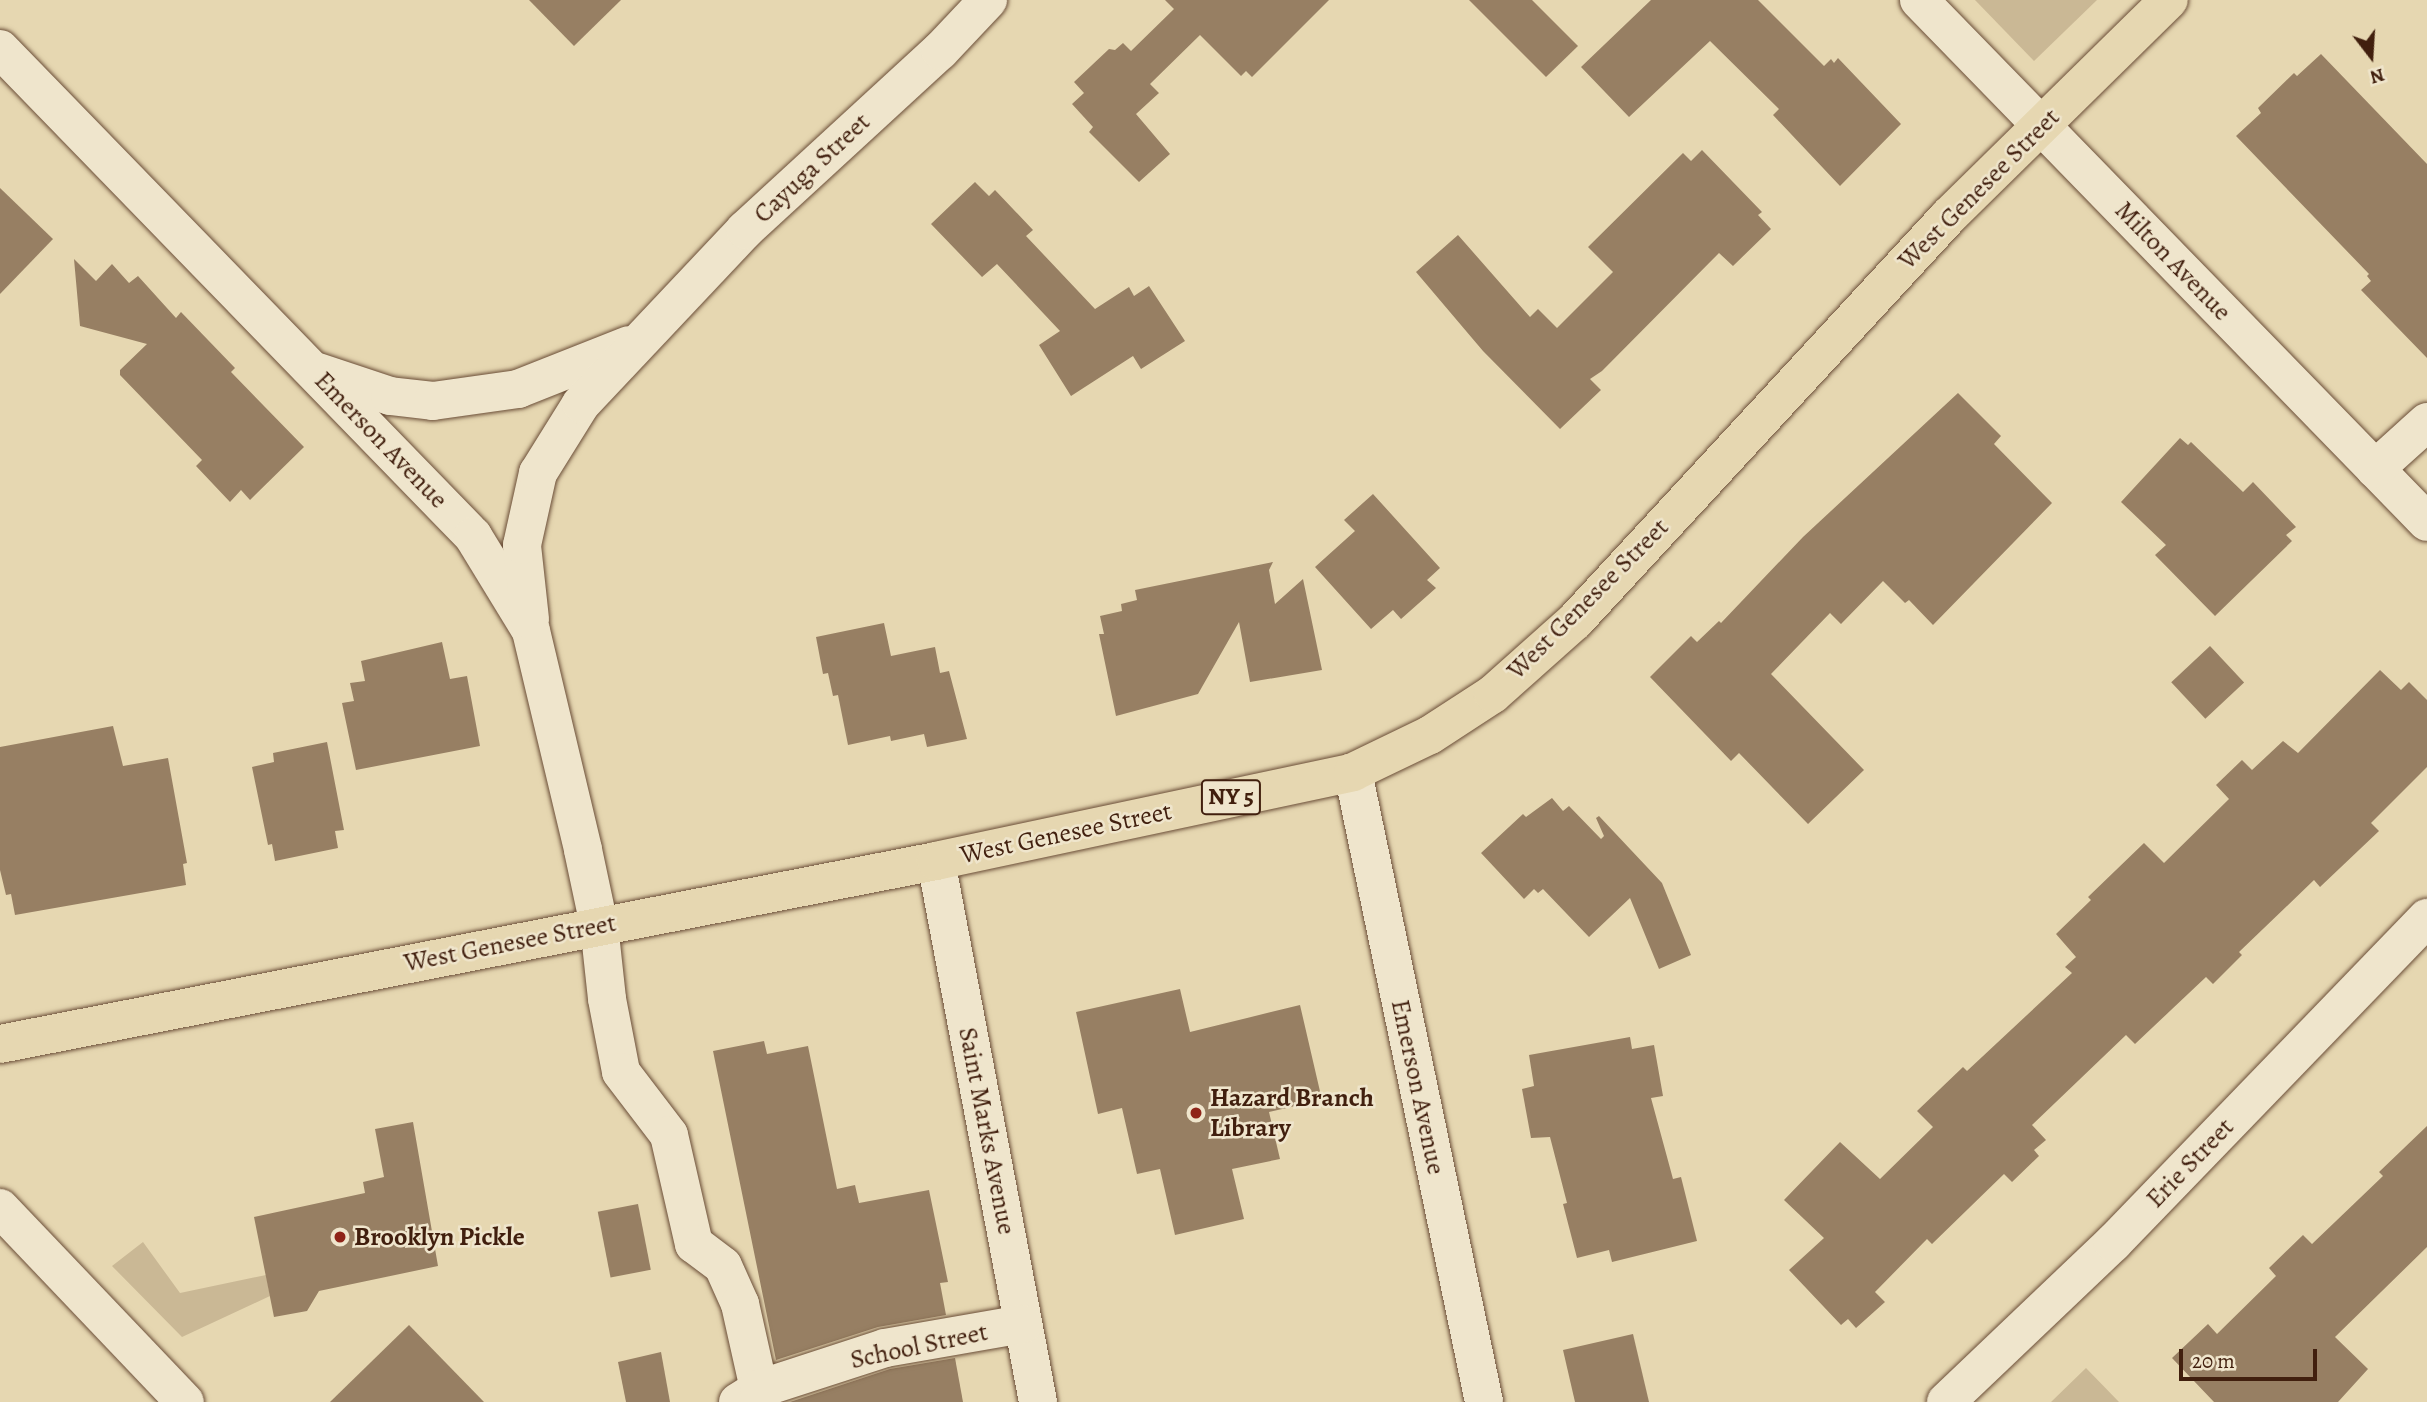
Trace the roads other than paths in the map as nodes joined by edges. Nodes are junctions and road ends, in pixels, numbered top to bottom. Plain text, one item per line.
1 (988, 0) edge
2 (1919, 0) edge
3 (2169, 0) edge
4 (0, 49) edge
5 (2042, 125) junction
6 (641, 340) junction
7 (314, 371) junction
8 (2427, 422) edge
9 (2375, 469) junction
10 (2427, 522) edge
11 (531, 631) junction
12 (1353, 772) junction
13 (936, 861) junction
14 (2427, 918) edge
15 (598, 925) junction
16 (0, 1044) edge
17 (0, 1208) edge
18 (1023, 1324) junction
19 (748, 1396) edge
20 (186, 1402) edge
21 (1038, 1402) edge
22 (1483, 1402) edge
23 (1946, 1402) edge

1 - 6 street, Cayuga Street
2 - 5 street, Milton Avenue
3 - 5 main road, West Genesee Street / NY 5
4 - 7 street, Emerson Avenue
5 - 9 street, Milton Avenue
5 - 12 main road, West Genesee Street / NY 5
6 - 7 street, Cayuga Street
6 - 11 street, Cayuga Street
7 - 11 street, Emerson Avenue
8 - 9 street
9 - 10 street, Milton Avenue
11 - 15 street, Emerson Avenue
12 - 13 main road, West Genesee Street / NY 5
12 - 22 street, Emerson Avenue
13 - 15 main road, West Genesee Street / NY 5
13 - 18 street, Saint Marks Avenue
14 - 23 street, Erie Street
15 - 16 main road, West Genesee Street / NY 5
15 - 19 street, Emerson Avenue
17 - 20 street
18 - 19 street, School Street
18 - 21 street, Saint Marks Avenue

